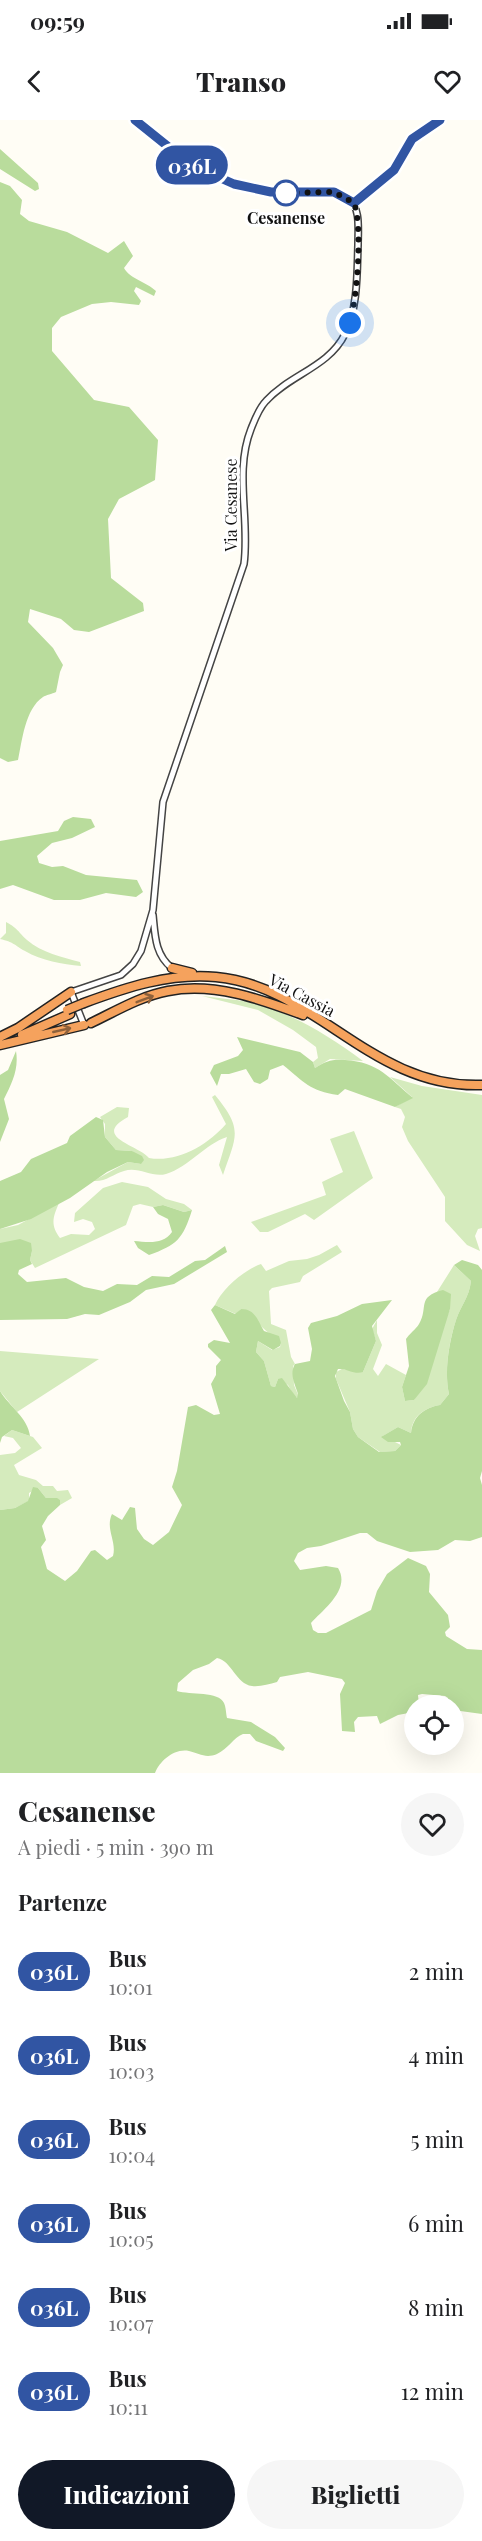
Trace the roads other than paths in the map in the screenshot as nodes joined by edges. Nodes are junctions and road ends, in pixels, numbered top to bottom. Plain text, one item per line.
1 (440, 120) edge
2 (191, 165) dead end
3 (354, 203) junction
4 (153, 910) junction
5 (172, 968) joint
6 (219, 977) junction
7 (71, 992) junction
8 (85, 1005) junction
9 (69, 1012) junction
10 (306, 1016) junction
11 (88, 1024) junction
12 (0, 1038) edge
13 (0, 1045) edge
14 (482, 1084) edge
15 (482, 1089) edge

1 - 3 street
2 - 3 street
3 - 4 street, Via Cesanese
4 - 5 street
4 - 7 street, Via Cesanese
5 - 6 highway
6 - 8 highway, Via Cassia
6 - 14 highway, Via Cassia
7 - 11 street
7 - 12 highway
8 - 9 highway, Via Cassia
8 - 10 highway, Via Cassia
9 - 12 highway, Via Cassia
9 - 13 highway, Via Cassia
11 -> 10 highway
10 - 15 highway, Via Cassia
13 -> 11 highway

